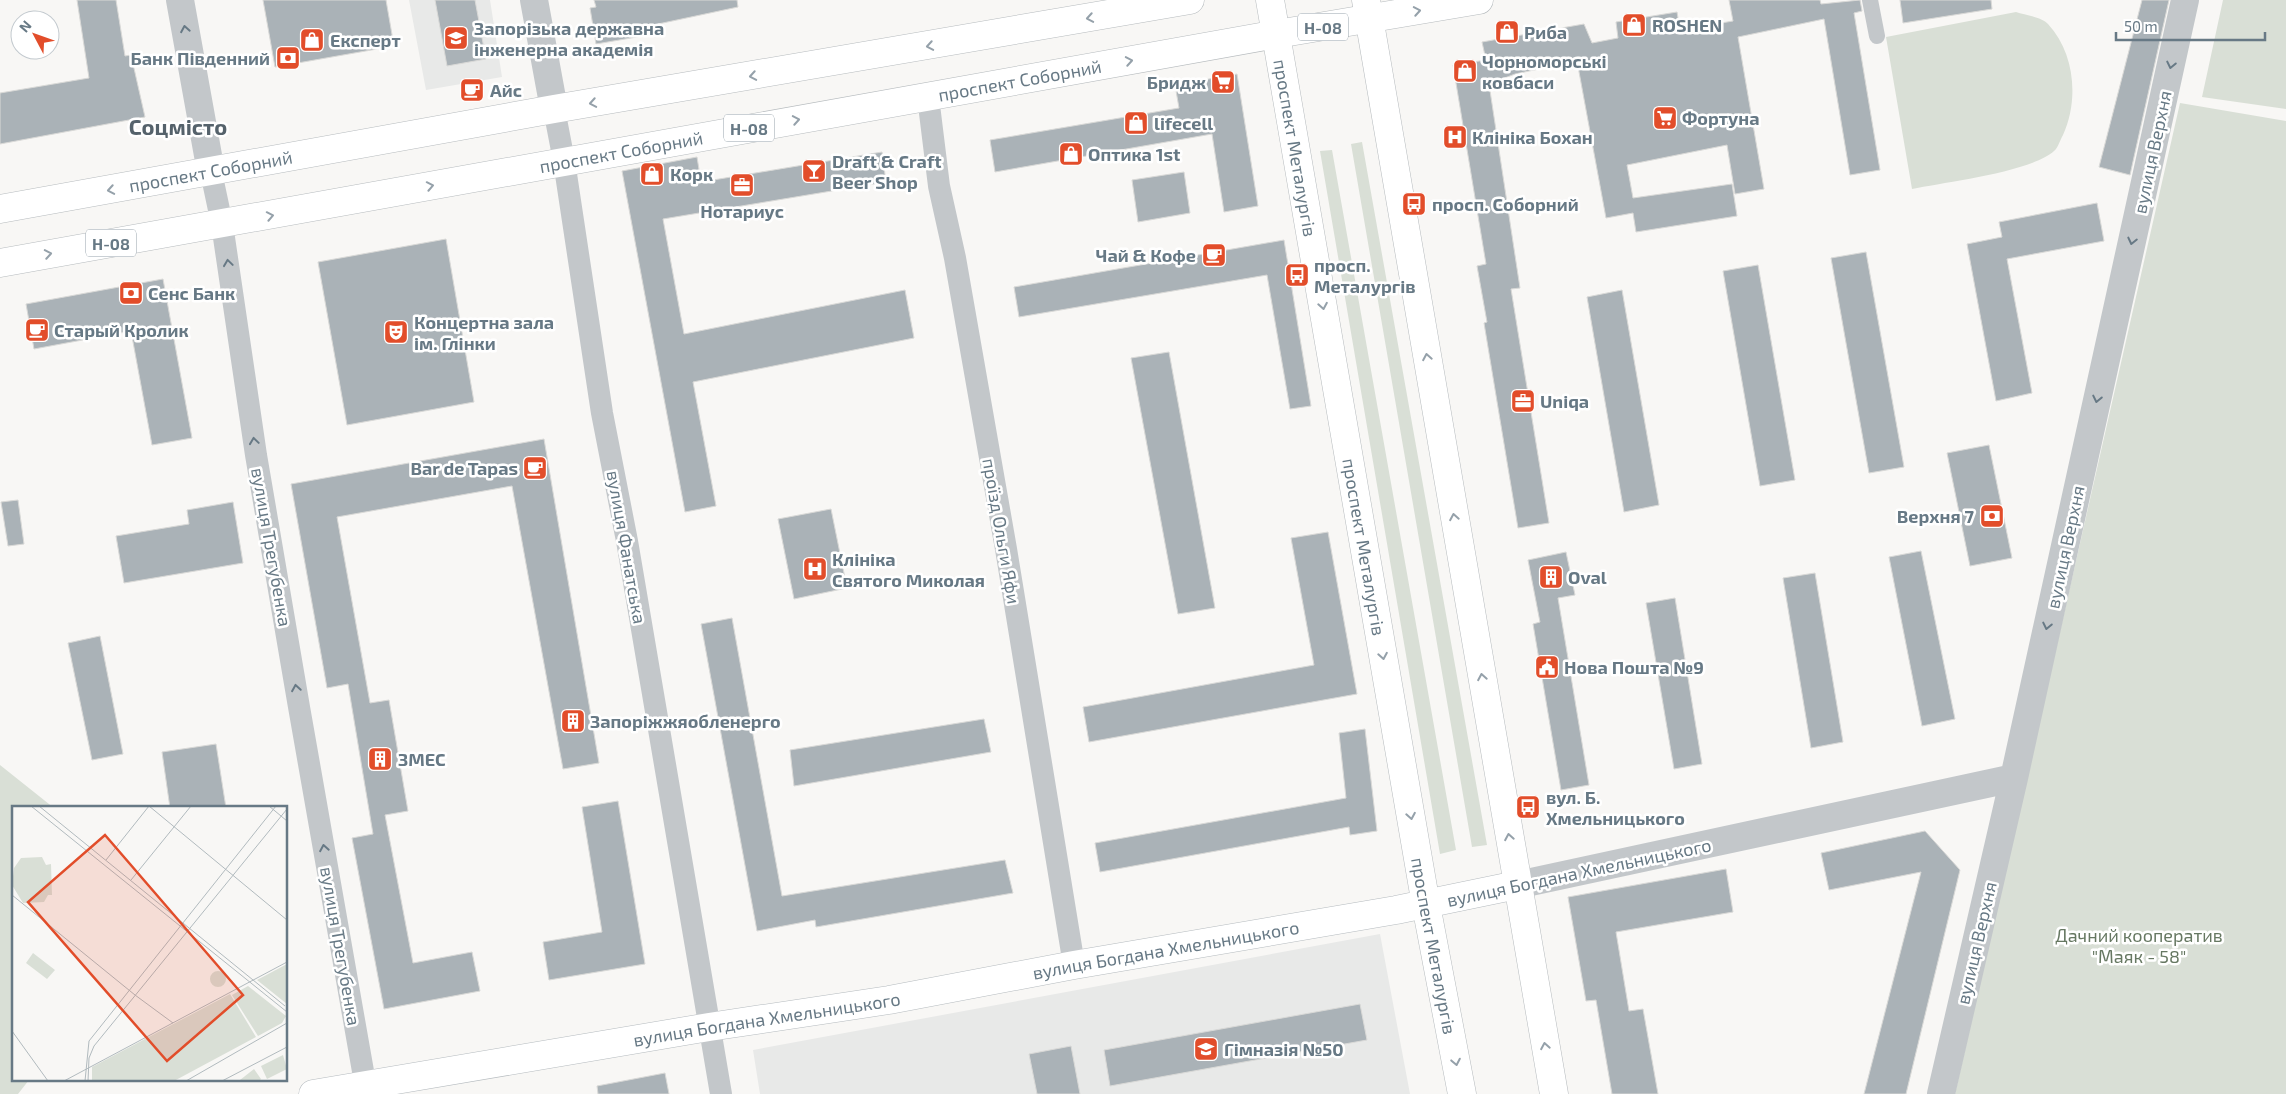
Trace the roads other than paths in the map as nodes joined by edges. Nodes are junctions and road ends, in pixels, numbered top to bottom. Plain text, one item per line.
1 (180, 0) edge
2 (534, 0) edge
3 (1190, 0) edge
4 (1270, 0) edge
5 (1479, 0) edge
6 (1870, 0) edge
7 (2185, 0) edge
8 (1368, 10) edge
9 (1276, 34) junction
10 (1877, 36) dead end
11 (928, 97) junction
12 (554, 109) junction
13 (564, 161) junction
14 (211, 172) junction
15 (0, 209) edge
16 (222, 224) junction
17 (0, 263) edge
18 (2014, 778) junction
19 (1517, 885) junction
20 (1426, 905) junction
21 (1074, 965) junction
22 (709, 1027) junction
23 (366, 1090) edge
24 (313, 1094) edge
25 (721, 1094) edge
26 (1462, 1094) edge
27 (1554, 1094) edge
28 (1941, 1094) edge

14 -> 1 street, вулиця Трегубенка
2 - 12 street, вулиця Фанатська
3 -> 12 main road, проспект Соборний
4 - 9 main road, проспект Металургів
8 -> 5 main road, проспект Соборний / Н-08
6 - 10 street
7 -> 18 street, вулиця Верхня
8 - 9 main road, проспект Соборний / Н-08
19 -> 8 main road
11 -> 9 main road, проспект Соборний / Н-08
9 -> 20 main road, проспект Металургів
13 -> 11 main road, проспект Соборний / Н-08
11 - 21 street, проїзд Ольги Яфи
12 - 13 street, вулиця Фанатська
12 - 14 main road, проспект Соборний
16 -> 13 main road, проспект Соборний / Н-08
13 - 22 street, вулиця Фанатська
14 -> 15 main road, проспект Соборний
14 - 16 street, вулиця Трегубенка
17 -> 16 main road, проспект Соборний / Н-08
23 -> 16 street, вулиця Трегубенка
18 - 19 street, вулиця Богдана Хмельницького
18 - 28 street, вулиця Верхня
19 - 20 main road, вулиця Богдана Хмельницького
27 -> 19 main road
20 - 21 main road, вулиця Богдана Хмельницького
20 -> 26 main road, проспект Металургів
21 - 22 main road, вулиця Богдана Хмельницького
22 - 23 main road, вулиця Богдана Хмельницького
22 - 25 street, вулиця Фанатська
23 - 24 main road, вулиця Богдана Хмельницького

